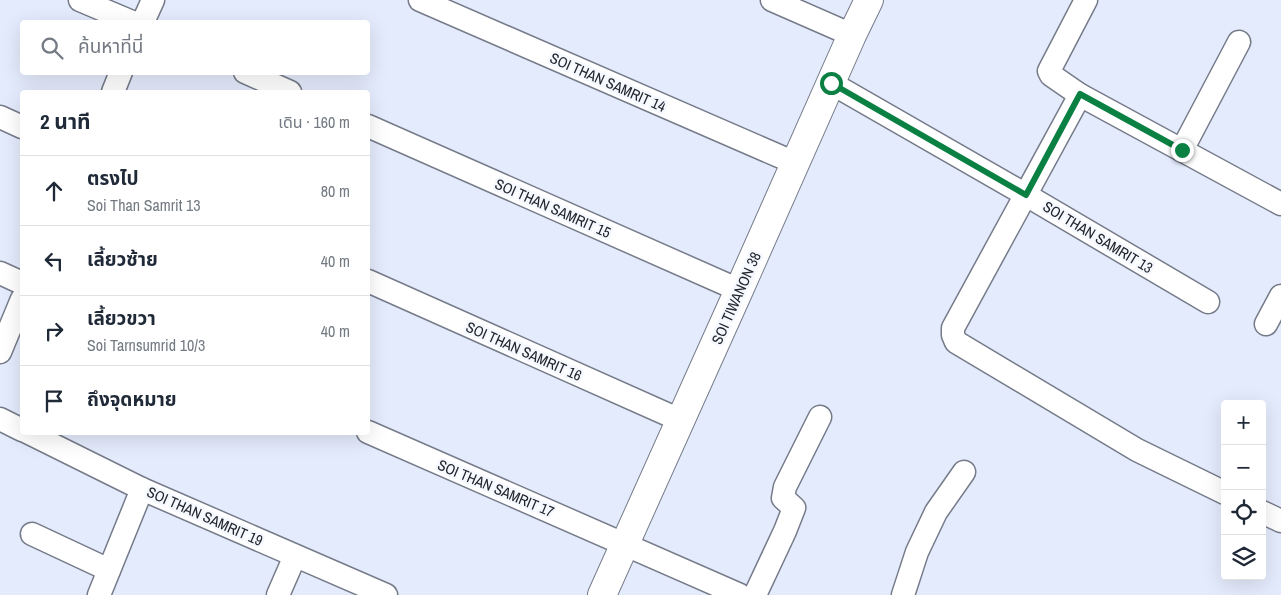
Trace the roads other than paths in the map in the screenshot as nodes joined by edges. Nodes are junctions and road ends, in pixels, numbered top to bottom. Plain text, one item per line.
1 (80, 0) edge
2 (153, 0) edge
3 (420, 0) edge
4 (772, 0) edge
5 (869, 0) edge
6 (1086, 0) edge
7 (127, 20) edge
8 (144, 20) edge
9 (852, 36) junction
10 (1239, 42) dead end
11 (120, 75) edge
12 (252, 75) edge
13 (831, 83) junction
14 (114, 90) edge
15 (286, 90) edge
16 (1080, 94) junction
17 (0, 117) edge
18 (20, 126) edge
19 (370, 127) edge
20 (1182, 150) junction
21 (795, 163) junction
22 (1026, 195) junction
23 (1281, 204) edge
24 (0, 273) edge
25 (20, 282) edge
26 (370, 282) edge
27 (740, 290) junction
28 (1281, 296) edge
29 (1208, 302) dead end
30 (20, 304) edge
31 (1266, 324) dead end
32 (0, 352) edge
33 (820, 417) dead end
34 (0, 419) edge
35 (680, 420) junction
36 (20, 429) edge
37 (370, 433) edge
38 (33, 435) edge
39 (964, 472) dead end
40 (142, 489) junction
41 (1221, 491) edge
42 (1266, 514) edge
43 (1281, 521) edge
44 (32, 534) dead end
45 (624, 543) junction
46 (295, 556) junction
47 (109, 570) junction
48 (98, 595) edge
49 (278, 595) edge
50 (386, 595) edge
51 (602, 595) edge
52 (740, 595) edge
53 (755, 595) edge
54 (903, 595) edge

1 - 7 street
2 - 8 street
3 - 21 street, SOI THAN SAMRIT 14
4 - 9 street
5 - 9 street, SOI TIWANON 38
6 - 16 street
9 - 13 street, SOI TIWANON 38
10 - 20 street
11 - 14 street
12 - 15 street
13 - 21 street, SOI TIWANON 38
13 - 22 street, SOI THAN SAMRIT 13
16 - 20 street
16 - 22 street
17 - 18 street
19 - 27 street, SOI THAN SAMRIT 15
20 - 23 street
21 - 27 street, SOI TIWANON 38
22 - 29 street, SOI THAN SAMRIT 13
22 - 41 street
24 - 25 street
26 - 35 street, SOI THAN SAMRIT 16
27 - 35 street, SOI TIWANON 38
28 - 31 street
30 - 32 street
33 - 53 street
34 - 36 street
35 - 45 street, SOI TIWANON 38
37 - 45 street, SOI THAN SAMRIT 17
38 - 40 street, SOI THAN SAMRIT 19
39 - 54 street
40 - 46 street, SOI THAN SAMRIT 19
40 - 47 street
42 - 43 street
44 - 47 street
45 - 51 street, SOI TIWANON 38
45 - 52 street, SOI THAN SAMRIT 17
46 - 49 street
46 - 50 street, SOI THAN SAMRIT 19
47 - 48 street

